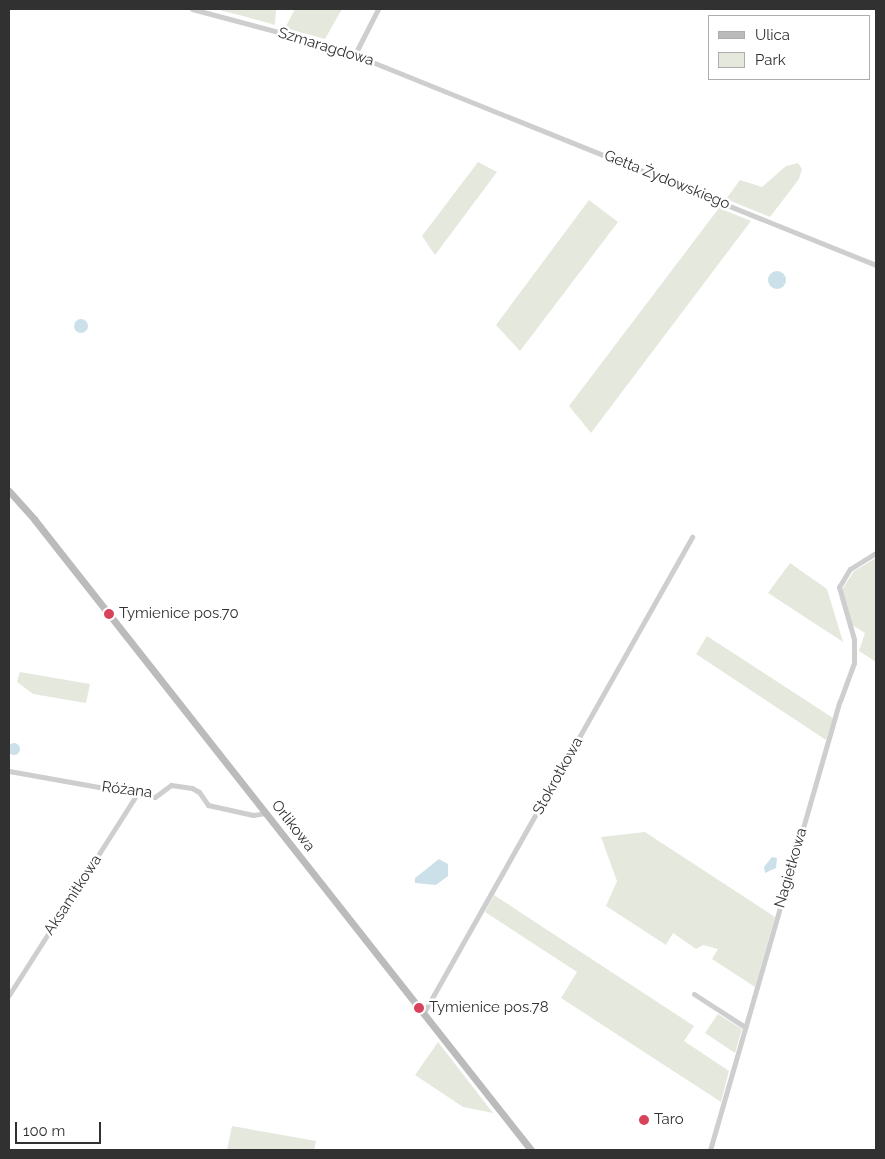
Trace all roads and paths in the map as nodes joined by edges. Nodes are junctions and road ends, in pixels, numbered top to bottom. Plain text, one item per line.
1 (192, 9) edge
2 (378, 9) edge
3 (355, 54) junction
4 (458, 96) joint
5 (876, 265) edge
6 (9, 491) edge
7 (692, 537) dead end
8 (876, 553) edge
9 (9, 771) edge
10 (137, 794) junction
11 (264, 813) junction
12 (694, 994) dead end
13 (9, 995) edge
14 (424, 1014) junction
15 (745, 1027) junction
16 (531, 1150) edge
17 (710, 1150) edge

1 - 3 street, Szmaragdowa
2 - 3 street
3 - 4 street, Szmaragdowa
4 - 5 street, Getta Żydowskiego
6 - 11 street, Orlikowa
7 - 14 street, Stokrotkowa
8 - 15 street, Nagietkowa
9 - 10 street, Różana
10 - 11 street, Różana
10 - 13 street, Aksamitkowa
11 - 14 street, Orlikowa
12 - 15 street
14 - 16 street, Orlikowa
15 - 17 street, Nagietkowa

